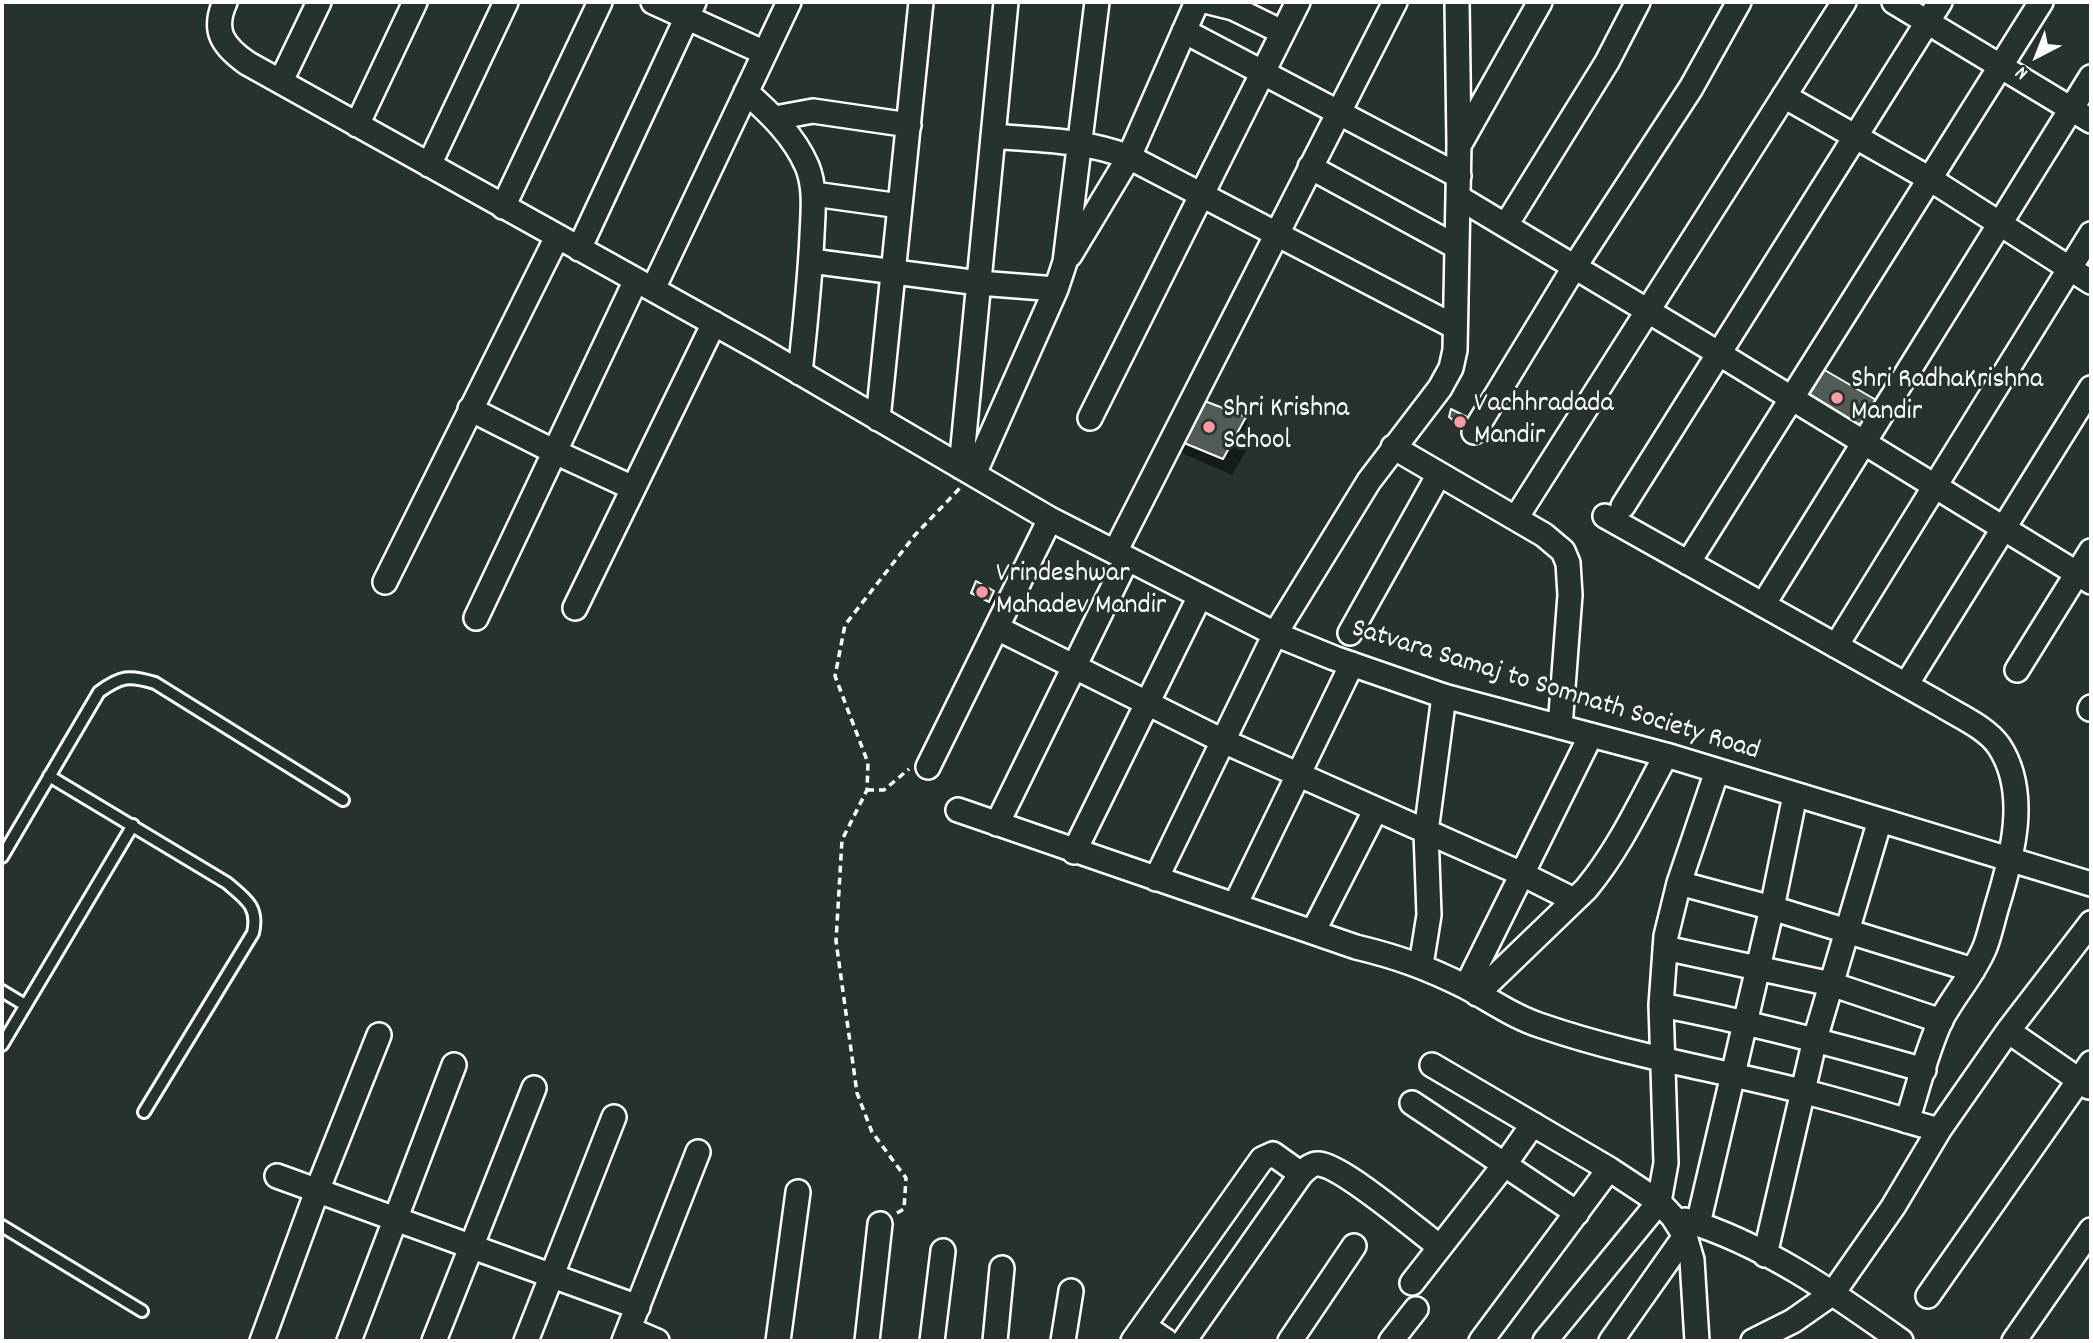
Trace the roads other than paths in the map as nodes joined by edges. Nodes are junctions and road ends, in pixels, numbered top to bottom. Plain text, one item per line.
1 (225, 2) edge
2 (319, 2) edge
3 (415, 2) edge
4 (506, 2) edge
5 (600, 2) edge
6 (653, 2) edge
7 (789, 2) edge
8 (921, 2) edge
9 (1006, 2) edge
10 (1097, 2) edge
11 (1197, 2) edge
12 (1209, 2) edge
13 (1298, 2) edge
14 (1395, 2) edge
15 (1457, 2) edge
16 (1540, 2) edge
17 (1638, 2) edge
18 (1739, 2) edge
19 (1844, 2) edge
20 (1894, 2) edge
21 (1940, 2) edge
22 (2041, 2) edge
23 (690, 10) edge
24 (1927, 22) junction
25 (1184, 32) junction
26 (1282, 32) junction
27 (765, 53) junction
28 (2002, 67) junction
29 (1261, 73) junction
30 (2091, 77) edge
31 (281, 82) junction
32 (747, 92) junction
33 (1784, 96) junction
34 (1338, 113) junction
35 (2082, 115) edge
36 (775, 118) junction
37 (357, 125) junction
38 (909, 125) junction
39 (993, 136) junction
40 (1855, 137) junction
41 (1079, 143) junction
42 (1460, 144) junction
43 (1129, 157) junction
44 (429, 165) junction
45 (1310, 167) junction
46 (1930, 179) junction
47 (1459, 187) junction
48 (814, 194) junction
49 (1200, 194) junction
50 (900, 206) junction
51 (503, 207) junction
52 (1506, 225) junction
53 (2000, 225) junction
54 (1276, 233) junction
55 (2091, 234) edge
56 (557, 237) junction
57 (1457, 247) junction
58 (579, 249) junction
59 (811, 261) junction
60 (1065, 262) junction
61 (1575, 266) junction
62 (2070, 269) junction
63 (894, 270) junction
64 (979, 282) junction
65 (2091, 282) edge
66 (644, 285) junction
67 (1056, 289) junction
68 (1647, 310) junction
69 (714, 323) junction
70 (1455, 327) junction
71 (1718, 353) junction
72 (800, 373) junction
73 (2091, 388) edge
74 (1791, 397) junction
75 (470, 409) junction
76 (1090, 418) dead end
77 (878, 419) junction
78 (1474, 432) dead end
79 (1864, 442) junction
80 (1393, 447) junction
81 (555, 452) junction
82 (968, 471) junction
83 (1439, 474) junction
84 (1936, 486) junction
85 (633, 488) junction
86 (1516, 518) junction
87 (1050, 519) junction
88 (2004, 528) junction
89 (2091, 551) edge
90 (1121, 555) junction
91 (1688, 563) junction
92 (2084, 578) edge
93 (385, 582) dead end
94 (1200, 596) junction
95 (1763, 605) junction
96 (575, 608) dead end
97 (477, 618) dead end
98 (997, 628) junction
99 (1350, 633) dead end
100 (1275, 634) junction
101 (1836, 646) junction
102 (1352, 664) junction
103 (1074, 666) junction
104 (2017, 670) dead end
105 (1906, 685) junction
106 (1444, 696) junction
107 (1146, 703) junction
108 (1560, 727) junction
109 (1591, 736) junction
110 (1223, 741) junction
111 (1666, 755) junction
112 (928, 767) road end
113 (1717, 771) junction
114 (1298, 775) junction
115 (49, 776) junction
116 (1795, 795) junction
117 (343, 800) dead end
118 (1376, 809) junction
119 (958, 810) dead end
120 (1880, 820) junction
121 (997, 824) junction
122 (133, 825) junction
123 (1426, 832) junction
124 (1074, 852) junction
125 (2, 857) edge
126 (2011, 860) junction
127 (1522, 874) junction
128 (1156, 879) junction
129 (1679, 883) junction
130 (2091, 884) edge
131 (1574, 900) junction
132 (1236, 905) junction
133 (1772, 908) junction
134 (2091, 923) edge
135 (1847, 931) junction
136 (1313, 932) junction
137 (1665, 948) junction
138 (1421, 965) junction
139 (1758, 968) junction
140 (1973, 970) junction
141 (1831, 984) junction
142 (1472, 990) junction
143 (2, 991) edge
144 (25, 1005) junction
145 (1661, 1005) junction
146 (1941, 1021) junction
147 (1746, 1022) junction
148 (2008, 1031) junction
149 (379, 1035) dead end
150 (1815, 1038) junction
151 (2, 1045) edge
152 (1664, 1059) junction
153 (454, 1065) dead end
154 (1432, 1065) dead end
155 (1924, 1070) junction
156 (1733, 1075) junction
157 (2087, 1077) edge
158 (534, 1088) dead end
159 (1802, 1091) junction
160 (1412, 1102) dead end
161 (144, 1112) dead end
162 (614, 1117) dead end
163 (1907, 1121) junction
164 (1533, 1124) junction
165 (1939, 1130) junction
166 (698, 1152) dead end
167 (1505, 1164) junction
168 (1609, 1169) junction
169 (1301, 1174) junction
170 (277, 1176) dead end
171 (317, 1191) junction
172 (798, 1192) dead end
173 (1577, 1213) junction
174 (397, 1220) junction
175 (1679, 1220) junction
176 (880, 1224) road end
177 (2, 1226) edge
178 (2091, 1230) edge
179 (1354, 1246) dead end
180 (471, 1247) junction
181 (1440, 1247) junction
182 (943, 1251) dead end
183 (1765, 1255) junction
184 (1002, 1268) dead end
185 (552, 1276) junction
186 (1412, 1283) dead end
187 (1071, 1291) dead end
188 (1833, 1293) junction
189 (1928, 1296) dead end
190 (638, 1307) junction
191 (781, 1307) junction
192 (1416, 1309) dead end
193 (142, 1311) dead end
194 (1139, 1333) edge
195 (627, 1335) edge
196 (1394, 1340) edge
197 (262, 1341) edge
198 (349, 1341) edge
199 (434, 1341) edge
200 (526, 1341) edge
201 (657, 1341) edge
202 (763, 1341) edge
203 (778, 1341) edge
204 (867, 1341) edge
205 (932, 1341) edge
206 (995, 1341) edge
207 (1063, 1341) edge
208 (1166, 1341) edge
209 (1184, 1341) edge
210 (1290, 1341) edge
211 (1481, 1341) edge
212 (1545, 1341) edge
213 (1611, 1341) edge
214 (1697, 1341) edge
215 (1753, 1341) edge
216 (1901, 1341) edge
217 (2014, 1341) edge

1 - 31 street, Satvara Samaj to Somnath Society Road
2 - 31 street
3 - 37 street
4 - 44 street
5 - 51 street
6 - 23 street
7 - 27 street
8 - 38 street
9 - 39 street
10 - 41 street
11 - 25 street
12 - 26 street
13 - 26 street
14 - 34 street
15 - 42 street
16 - 42 street
17 - 52 street
18 - 61 street
19 - 33 street
20 - 24 street
21 - 24 street
22 - 28 street
23 - 27 street
23 - 58 street
24 - 28 street
24 - 40 street
25 - 29 street
25 - 43 street
26 - 29 street
27 - 32 street
28 - 35 street
28 - 46 street
29 - 34 street
29 - 49 street
30 - 35 street
31 - 37 street, Satvara Samaj to Somnath Society Road
32 - 36 street
32 - 66 street
33 - 40 street
33 - 68 street
34 - 45 street
34 - 47 street
35 - 53 street
36 - 38 street
36 - 48 street
37 - 44 street, Satvara Samaj to Somnath Society Road
38 - 50 street
39 - 41 street
39 - 64 street
40 - 46 street
40 - 71 street
41 - 43 street
41 - 60 street
42 - 47 street
43 - 49 street
43 - 60 street
44 - 51 street, Satvara Samaj to Somnath Society Road
45 - 54 street
45 - 57 street
46 - 53 street
46 - 74 street
47 - 52 street
47 - 57 street
48 - 50 street
48 - 59 street
49 - 54 street
49 - 76 street
50 - 63 street
51 - 56 street, Satvara Samaj to Somnath Society Road
52 - 61 street
53 - 62 street
53 - 79 street
54 - 70 street
54 - 90 street
55 - 62 street
56 - 58 street, Satvara Samaj to Somnath Society Road
56 - 75 street
57 - 70 street
58 - 66 street, Satvara Samaj to Somnath Society Road
59 - 63 street
59 - 72 street
60 - 67 street
61 - 68 street
61 - 78 street
62 - 65 street
62 - 84 street
63 - 64 street
63 - 77 street
64 - 67 street
64 - 82 street
66 - 69 street, Satvara Samaj to Somnath Society Road
66 - 81 street
67 - 82 street
68 - 71 street
68 - 86 street
69 - 72 street, Satvara Samaj to Somnath Society Road
69 - 85 street
70 - 80 street
71 - 74 street
71 - 91 street
72 - 77 street, Satvara Samaj to Somnath Society Road
73 - 88 street
74 - 79 street
74 - 91 street
75 - 81 street
75 - 93 street
77 - 82 street, Satvara Samaj to Somnath Society Road
79 - 84 street
79 - 95 street
80 - 83 street
80 - 100 street
81 - 85 street
81 - 97 street
82 - 87 street, Satvara Samaj to Somnath Society Road
83 - 86 street
83 - 99 street
84 - 88 street
84 - 101 street
85 - 96 street
86 - 108 street
87 - 90 street, Satvara Samaj to Somnath Society Road
87 - 98 street
88 - 92 street
88 - 105 street
89 - 92 street
90 - 94 street, Satvara Samaj to Somnath Society Road
90 - 103 street
91 - 95 street
92 - 104 street
94 - 100 street, Satvara Samaj to Somnath Society Road
94 - 107 street
95 - 101 street
98 - 103 street
98 - 112 street
100 - 102 street, Satvara Samaj to Somnath Society Road
100 - 110 street
101 - 105 street
102 - 106 street, Satvara Samaj to Somnath Society Road
102 - 114 street
103 - 107 street
103 - 121 street
105 - 126 street
106 - 108 street, Satvara Samaj to Somnath Society Road
106 - 123 street
107 - 110 street
107 - 124 street
108 - 109 street, Satvara Samaj to Somnath Society Road
109 - 111 street, Satvara Samaj to Somnath Society Road
109 - 127 street
110 - 114 street
110 - 128 street
111 - 113 street, Satvara Samaj to Somnath Society Road
111 - 131 street
113 - 116 street, Satvara Samaj to Somnath Society Road
113 - 129 street
114 - 118 street
114 - 132 street
115 - 117 lane
115 - 122 lane
115 - 125 lane
116 - 120 street, Satvara Samaj to Somnath Society Road
116 - 133 street
118 - 123 street
118 - 136 street
119 - 121 street
120 - 126 street, Satvara Samaj to Somnath Society Road
120 - 135 street
121 - 124 street
122 - 144 lane
122 - 161 lane
123 - 127 street
123 - 138 street
124 - 128 street
126 - 130 street, Satvara Samaj to Somnath Society Road
126 - 140 street
127 - 131 street
127 - 142 street
128 - 132 street
129 - 133 street
129 - 137 street
131 - 142 street
132 - 136 street
133 - 135 street
133 - 139 street
134 - 148 street
135 - 140 street
135 - 141 street
136 - 138 street
137 - 139 street
137 - 145 street
138 - 142 street
139 - 141 street
139 - 147 street
140 - 146 street
141 - 146 street
141 - 150 street
142 - 152 street
143 - 144 lane
144 - 151 lane
145 - 147 street
145 - 152 street
146 - 155 street
147 - 150 street
147 - 156 street
148 - 157 street
148 - 165 street
149 - 171 street
150 - 155 street
150 - 159 street
152 - 156 street
152 - 175 street
153 - 174 street
154 - 164 street
155 - 163 street
156 - 159 street
156 - 175 street
157 - 189 street
158 - 180 street
159 - 163 street
159 - 183 street
160 - 167 street
162 - 185 street
163 - 165 street
164 - 167 street
164 - 168 street
165 - 188 street
166 - 190 street
167 - 173 street
167 - 181 street
168 - 173 street
168 - 175 street
169 - 181 street
169 - 194 street
169 - 209 street
170 - 171 street
171 - 174 street
171 - 197 street
172 - 191 street
173 - 211 street
174 - 180 street
174 - 198 street
175 - 183 street
175 - 212 street
175 - 213 street
175 - 214 street
176 - 204 street
177 - 193 lane
178 - 217 street
179 - 210 street
180 - 185 street
180 - 199 street
181 - 186 street
182 - 205 street
183 - 188 street
184 - 206 street
185 - 190 street
185 - 200 street
187 - 207 street
188 - 215 street
188 - 216 street
190 - 195 street
191 - 202 street
191 - 203 street
192 - 196 street
194 - 208 street
195 - 201 street

